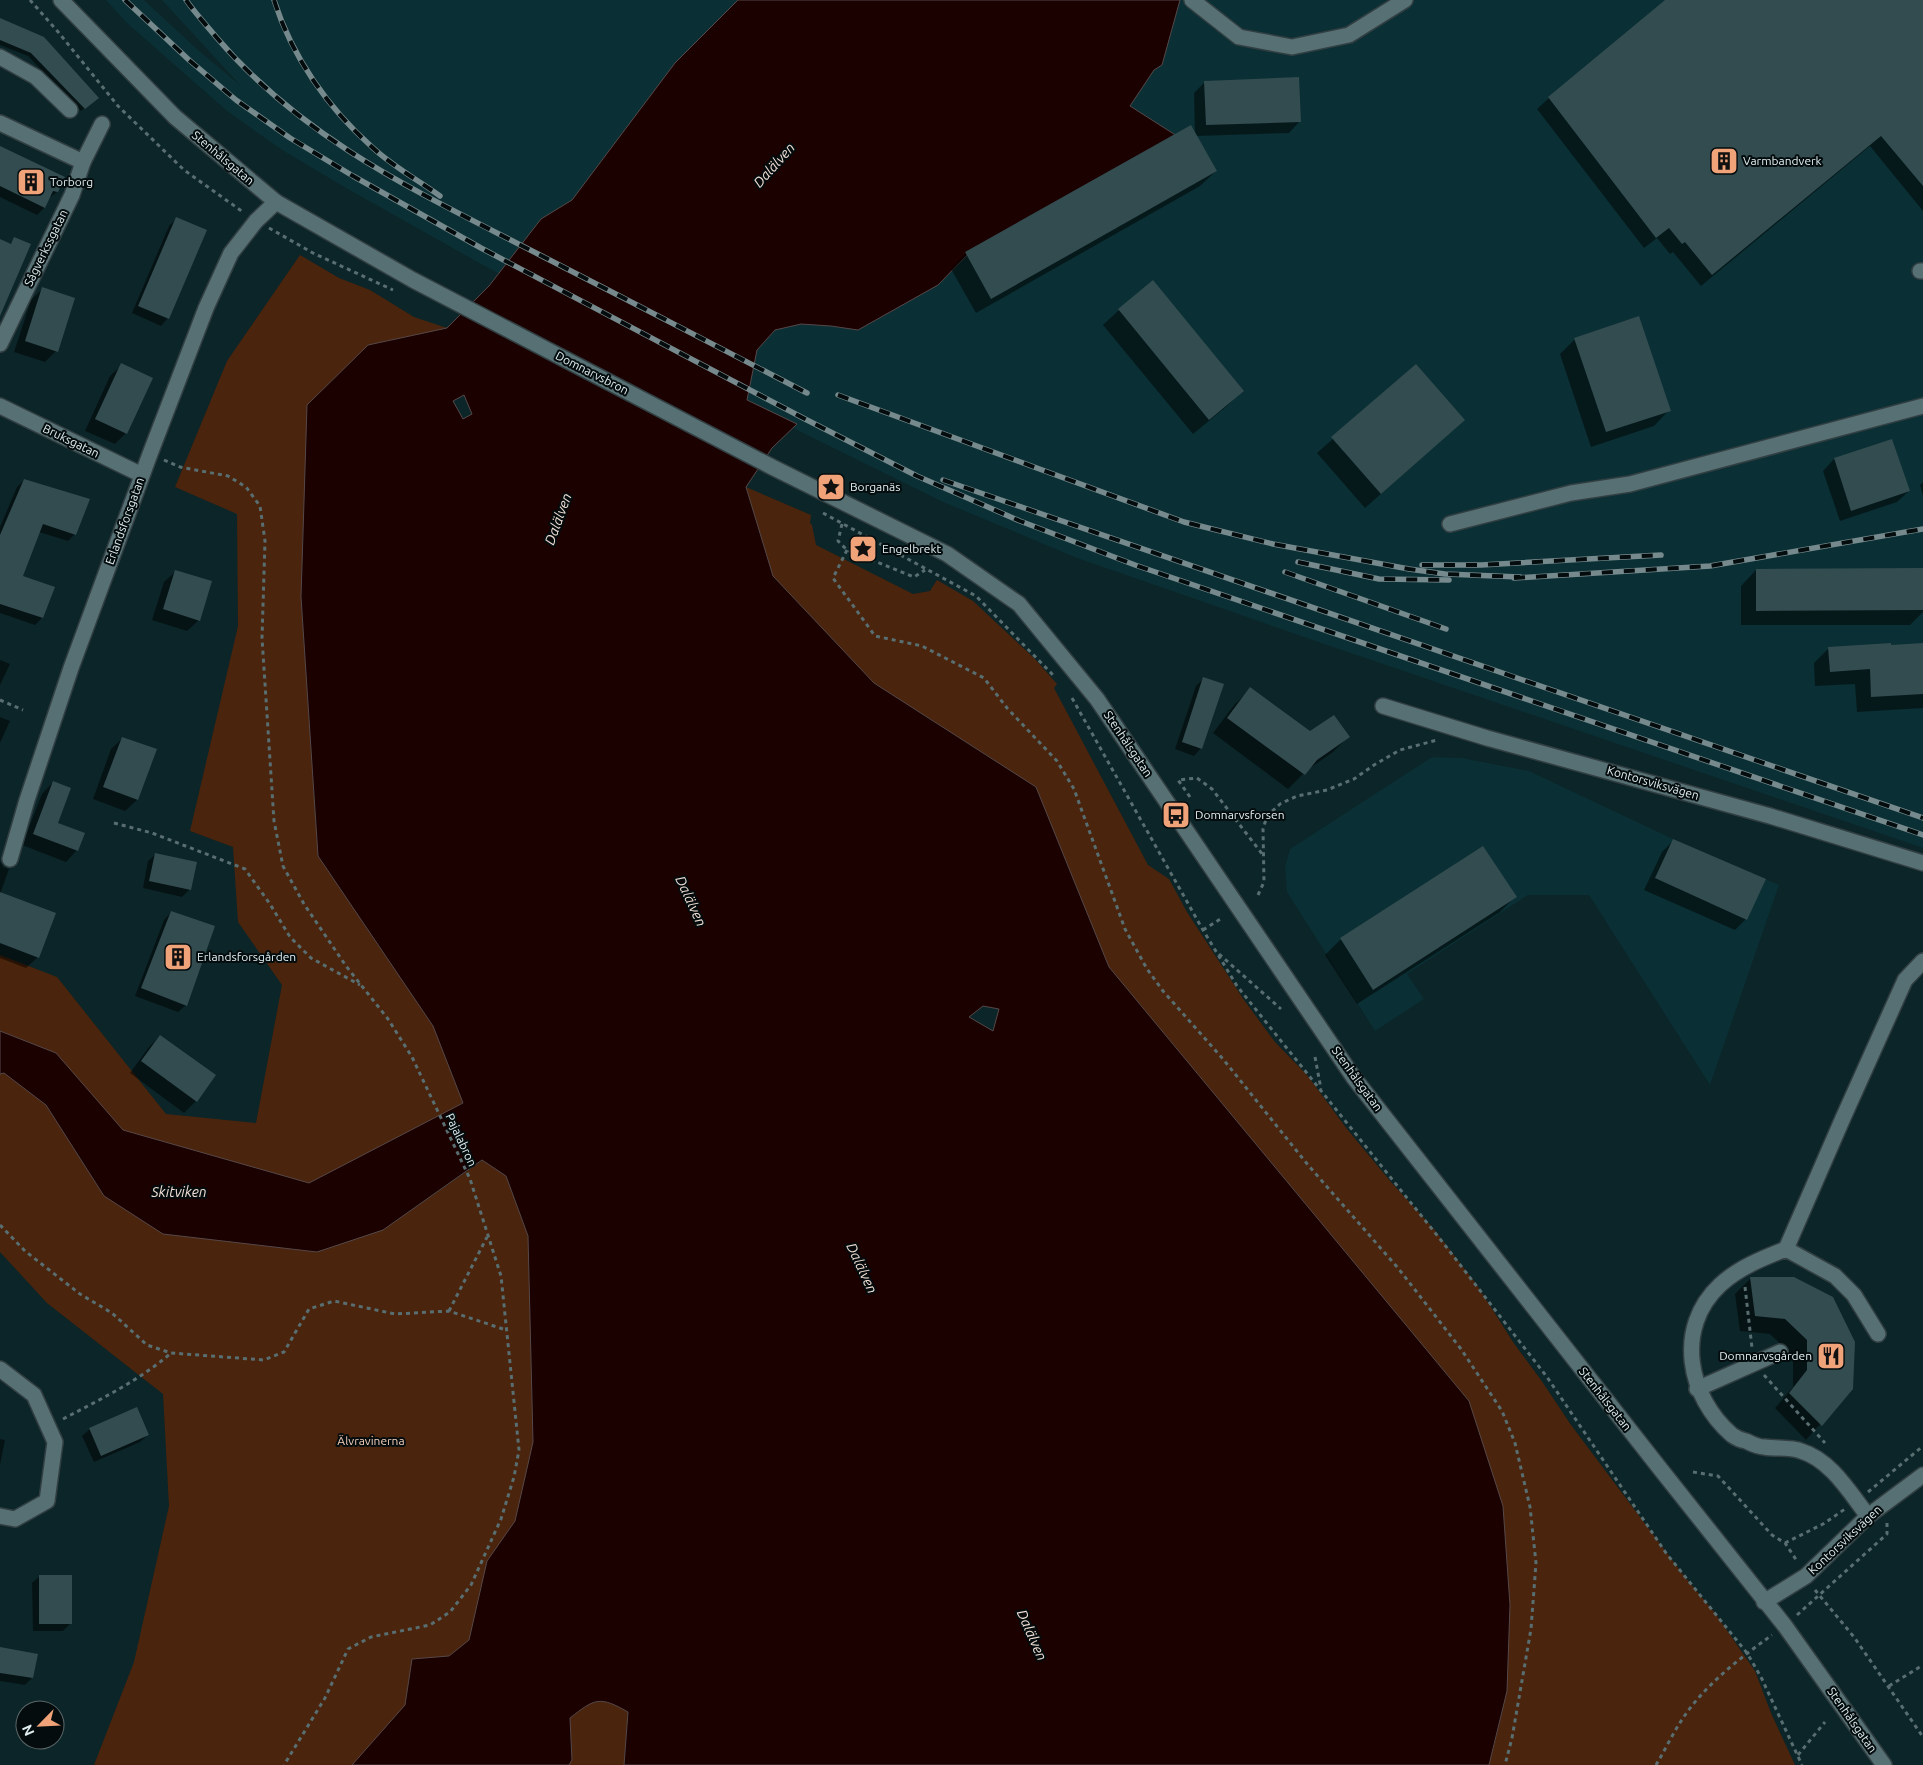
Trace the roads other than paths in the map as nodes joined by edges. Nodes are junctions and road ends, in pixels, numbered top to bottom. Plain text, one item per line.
1 (61, 0) edge
2 (1192, 0) edge
3 (1405, 0) edge
4 (0, 56) edge
5 (70, 110) dead end
6 (0, 123) edge
7 (102, 124) dead end
8 (83, 162) junction
9 (276, 202) junction
10 (413, 280) joint
11 (0, 344) edge
12 (0, 406) edge
13 (1923, 406) edge
14 (772, 467) joint
15 (142, 475) junction
16 (1450, 524) dead end
17 (1383, 706) dead end
18 (10, 859) dead end
19 (1923, 863) edge
20 (1923, 961) edge
21 (1786, 1249) junction
22 (1878, 1334) dead end
23 (1780, 1352) dead end
24 (0, 1369) edge
25 (1698, 1389) junction
26 (1923, 1475) edge
27 (0, 1516) edge
28 (1868, 1516) junction
29 (1764, 1602) junction
30 (1884, 1765) edge

1 - 9 street, Stenhålsgatan
2 - 3 street
4 - 5 street
6 - 8 street
7 - 8 street, Sågverkssgatan
8 - 11 street, Sågverkssgatan
9 - 10 street, Stenhålsgatan
9 - 15 street, Erlandsforsgatan
10 - 14 street, Domnarvsbron
12 - 15 street, Bruksgatan
13 - 16 street
14 - 29 street, Stenhålsgatan
15 - 18 street, Erlandsforsgatan
17 - 19 street, Kontorsviksvägen
20 - 21 street
21 - 22 street
21 - 25 street
23 - 25 street
24 - 27 street
25 - 28 street
26 - 28 street, Kontorsviksvägen
28 - 29 street, Kontorsviksvägen
29 - 30 street, Stenhålsgatan

